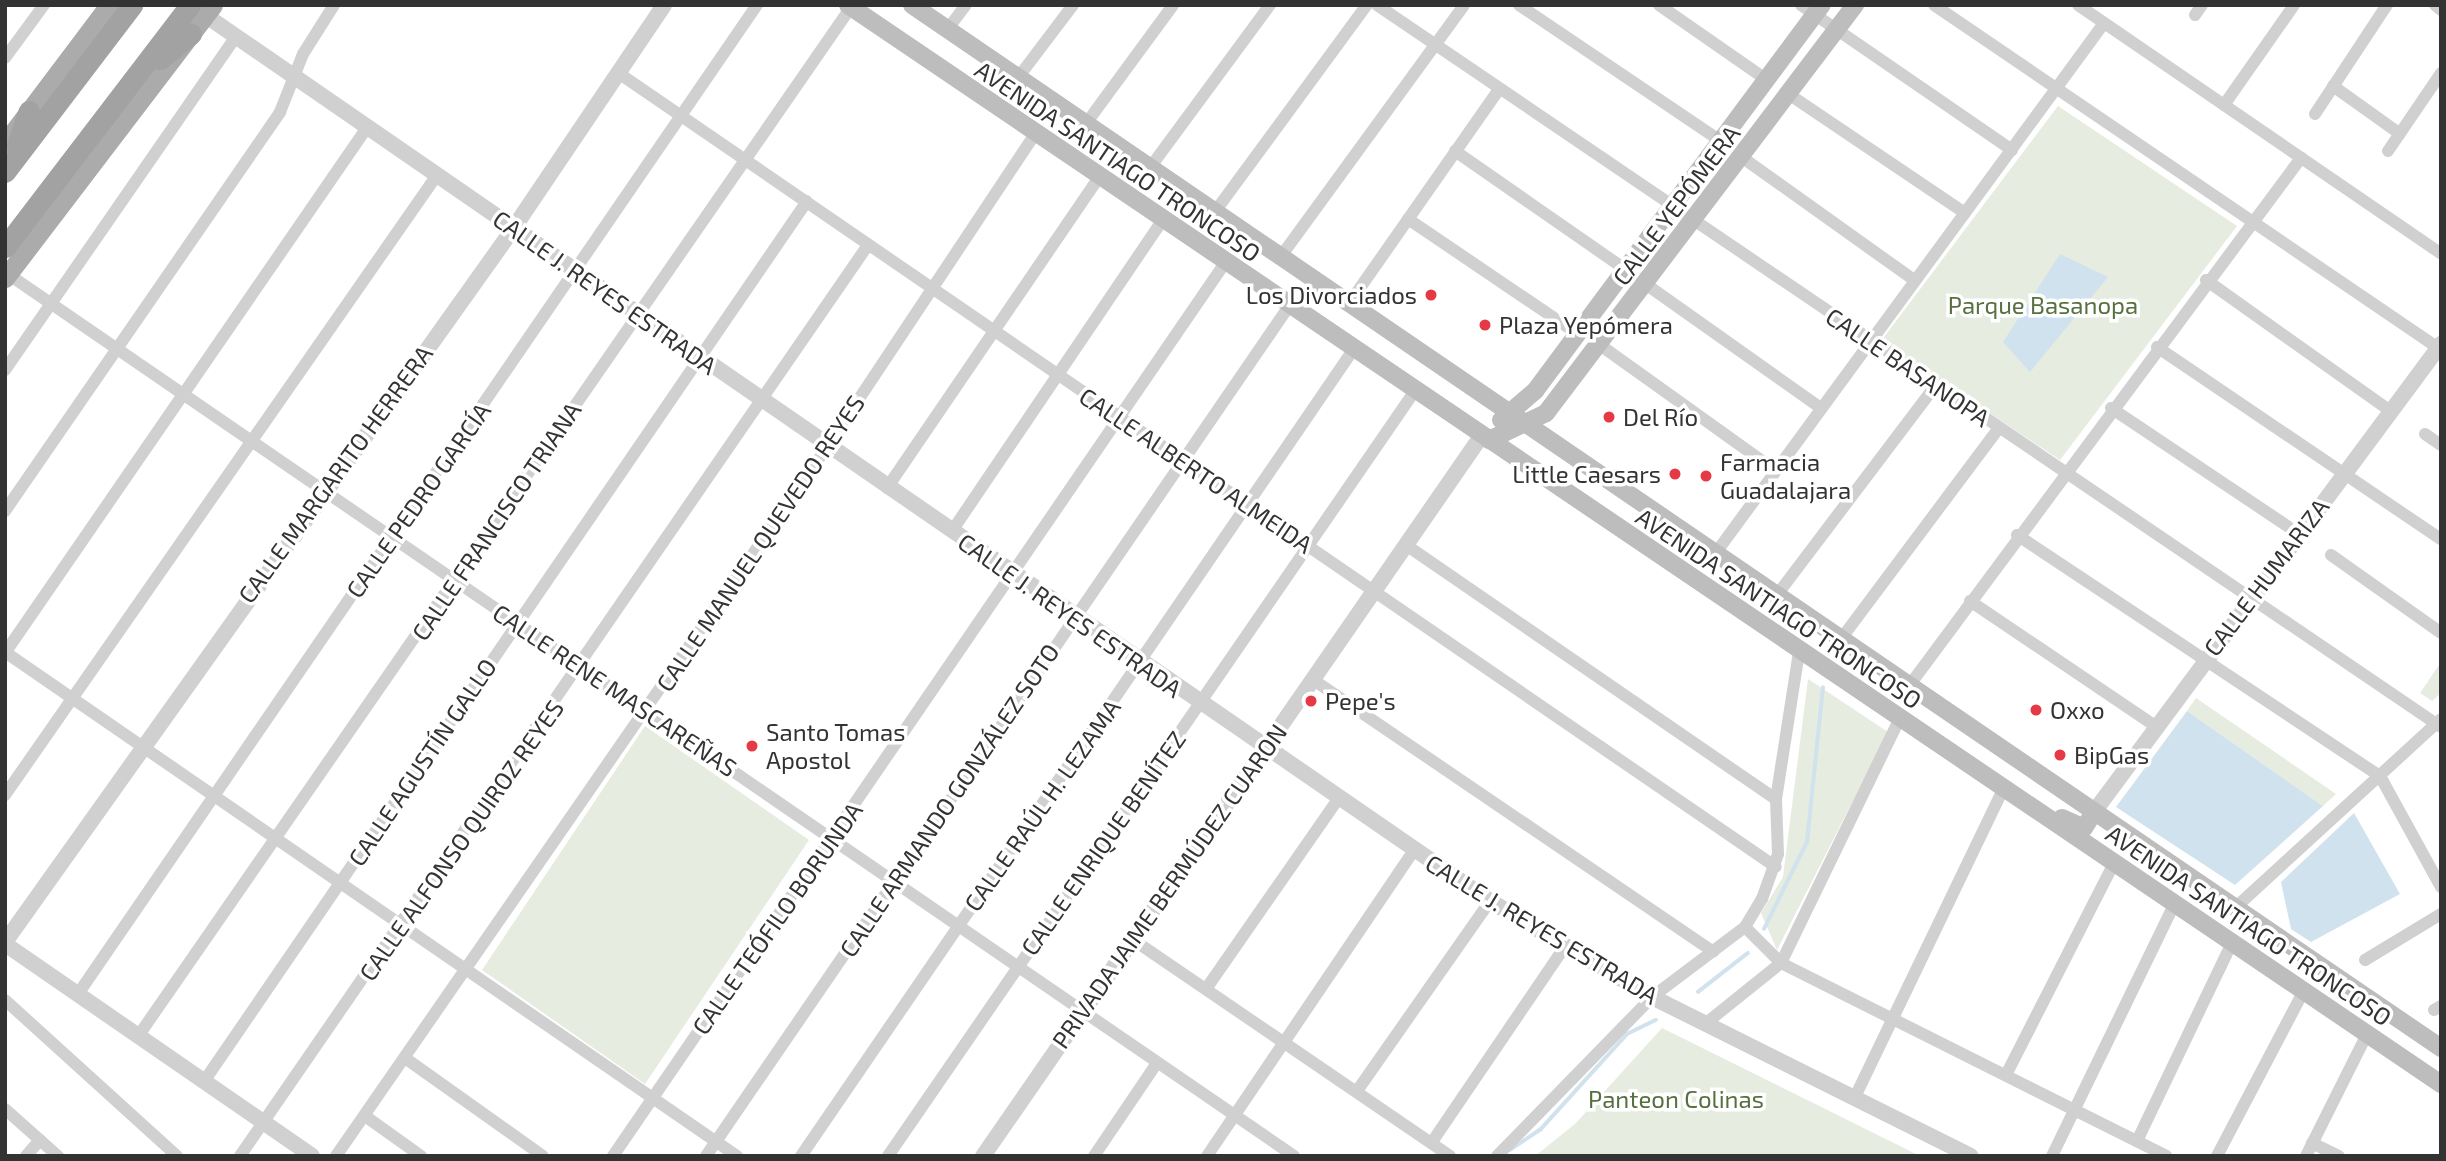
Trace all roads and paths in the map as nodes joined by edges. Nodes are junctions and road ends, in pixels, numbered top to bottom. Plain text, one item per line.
1 (44, 5) edge
2 (109, 5) edge
3 (132, 5) edge
4 (334, 5) edge
5 (664, 5) edge
6 (757, 5) edge
7 (912, 5) edge
8 (966, 5) edge
9 (1073, 5) edge
10 (1173, 5) edge
11 (1270, 5) edge
12 (1367, 5) edge
13 (1377, 5) edge
14 (1464, 5) edge
15 (1519, 5) edge
16 (1659, 5) edge
17 (1855, 5) edge
18 (1934, 5) edge
19 (2078, 5) edge
20 (2294, 5) edge
21 (2387, 5) edge
22 (2435, 5) edge
23 (850, 6) edge
24 (1812, 8) edge
25 (203, 9) edge
26 (2441, 10) edge
27 (2104, 23) junction
28 (947, 30) junction
29 (1837, 30) junction
30 (191, 34) junction
31 (236, 36) junction
32 (1434, 45) junction
33 (5, 58) edge
34 (617, 72) junction
35 (2441, 73) edge
36 (294, 76) junction
37 (1017, 79) junction
38 (1767, 80) junction
39 (129, 85) junction
40 (2333, 86) junction
41 (1499, 89) junction
42 (2057, 91) junction
43 (1790, 95) junction
44 (2224, 105) junction
45 (29, 111) junction
46 (2315, 114) dead end
47 (681, 116) junction
48 (1084, 125) junction
49 (366, 129) junction
50 (1035, 134) junction
51 (2400, 134) junction
52 (1722, 142) junction
53 (5, 143) edge
54 (2012, 150) junction
55 (1455, 151) junction
56 (2388, 151) dead end
57 (747, 158) junction
58 (1743, 158) junction
59 (2301, 158) junction
60 (1149, 169) junction
61 (7, 170) edge
62 (437, 175) junction
63 (1099, 177) junction
64 (807, 201) junction
65 (1674, 206) junction
66 (1214, 213) junction
67 (1965, 213) junction
68 (1408, 219) junction
69 (1162, 220) junction
70 (1697, 222) junction
71 (2252, 222) junction
72 (513, 229) junction
73 (868, 245) junction
74 (5, 247) edge
75 (2441, 254) edge
76 (1279, 259) junction
77 (1225, 263) junction
78 (1626, 270) junction
79 (575, 273) junction
80 (6, 274) edge
81 (1914, 280) junction
82 (2206, 280) junction
83 (1647, 285) junction
84 (930, 289) junction
85 (51, 304) junction
86 (1348, 305) junction
87 (1289, 306) junction
88 (637, 315) junction
89 (993, 331) junction
90 (1578, 334) junction
91 (1868, 342) junction
92 (1600, 345) junction
93 (2157, 346) junction
94 (117, 347) junction
95 (2440, 347) edge
96 (1353, 350) junction
97 (700, 357) junction
98 (5, 370) edge
99 (1056, 374) junction
100 (1935, 386) junction
101 (183, 391) junction
102 (1535, 391) junction
103 (1414, 392) junction
104 (765, 403) junction
105 (1819, 407) junction
106 (2111, 408) junction
107 (2390, 411) junction
108 (1509, 414) junction
109 (1121, 419) junction
110 (1528, 426) junction
111 (1998, 428) junction
112 (2425, 434) dead end
113 (251, 439) junction
114 (1482, 440) junction
115 (2441, 445) edge
116 (827, 447) junction
117 (1182, 462) junction
118 (1773, 469) junction
119 (2063, 471) junction
120 (1538, 472) junction
121 (2344, 472) junction
122 (887, 488) junction
123 (323, 489) junction
124 (1246, 505) junction
125 (5, 511) edge
126 (952, 531) junction
127 (2298, 533) junction
128 (2017, 536) junction
129 (392, 537) junction
130 (2441, 538) edge
131 (1406, 545) junction
132 (1307, 546) junction
133 (1715, 554) junction
134 (2331, 555) dead end
135 (1010, 573) junction
136 (455, 580) junction
137 (1375, 589) junction
138 (1777, 595) junction
139 (2250, 595) junction
140 (1970, 600) junction
141 (1073, 618) junction
142 (518, 623) junction
143 (2441, 633) edge
144 (1841, 639) junction
145 (5, 652) edge
146 (1799, 652) junction
147 (2203, 660) junction
148 (1141, 664) junction
149 (582, 668) junction
150 (1312, 679) junction
151 (1909, 686) junction
152 (72, 697) junction
153 (1198, 705) junction
154 (646, 711) junction
155 (1899, 720) junction
156 (2440, 722) edge
157 (2155, 726) junction
158 (1263, 748) junction
159 (140, 749) junction
160 (2380, 775) junction
161 (1982, 776) junction
162 (2003, 790) junction
163 (5, 795) edge
164 (215, 798) junction
165 (1338, 799) junction
166 (1776, 799) junction
167 (2094, 812) junction
168 (832, 839) junction
169 (275, 840) junction
170 (1414, 850) junction
171 (2113, 865) junction
172 (1776, 867) junction
173 (894, 881) junction
174 (339, 883) junction
175 (2441, 887) edge
176 (1490, 901) junction
177 (2173, 907) junction
178 (2236, 907) junction
179 (2441, 915) edge
180 (401, 924) junction
181 (958, 926) junction
182 (1745, 927) junction
183 (1132, 939) junction
184 (5, 943) edge
185 (2231, 945) junction
186 (1564, 948) junction
187 (1713, 952) junction
188 (2365, 960) dead end
189 (1781, 963) junction
190 (1018, 966) junction
191 (465, 967) junction
192 (1206, 989) junction
193 (2303, 992) junction
194 (78, 994) junction
195 (1652, 997) junction
196 (5, 1000) edge
197 (1083, 1011) junction
198 (1893, 1018) junction
199 (1705, 1024) junction
200 (2367, 1034) junction
201 (139, 1035) junction
202 (1284, 1042) junction
203 (2441, 1048) edge
204 (405, 1058) junction
205 (1157, 1063) junction
206 (2007, 1073) junction
207 (205, 1080) junction
208 (2441, 1084) edge
209 (1357, 1091) junction
210 (653, 1097) junction
211 (1855, 1097) junction
212 (5, 1109) edge
213 (2075, 1111) junction
214 (1234, 1115) junction
215 (365, 1116) junction
216 (267, 1123) junction
217 (40, 1140) junction
218 (716, 1141) junction
219 (2137, 1141) junction
220 (1432, 1142) junction
221 (2312, 1143) junction
222 (26, 1156) edge
223 (58, 1156) edge
224 (177, 1156) edge
225 (240, 1156) edge
226 (312, 1156) edge
227 (336, 1156) edge
228 (421, 1156) edge
229 (543, 1156) edge
230 (613, 1156) edge
231 (706, 1156) edge
232 (737, 1156) edge
233 (801, 1156) edge
234 (888, 1156) edge
235 (983, 1156) edge
236 (1094, 1156) edge
237 (1207, 1156) edge
238 (1294, 1156) edge
239 (1450, 1156) edge
240 (1497, 1156) edge
241 (1971, 1156) edge
242 (2052, 1156) edge
243 (2166, 1156) edge
244 (2217, 1156) edge
245 (2306, 1156) edge
246 (2339, 1156) edge

1 - 33 street
2 - 45 main road
3 - 61 highway
4 - 36 street
5 - 34 street, CALLE MARGARITO HERRERA
6 - 47 street, CALLE PEDRO GARCÍA
7 - 28 main road, AVENIDA SANTIAGO TRONCOSO
8 - 28 street
9 - 37 street
10 - 48 street
11 - 60 street
12 - 66 street
13 - 32 street, CALLE BASANOPA
14 - 32 street
15 - 52 street
16 - 38 street
17 - 29 main road, CALLE YEPÓMERA
18 - 42 street
19 - 27 street
20 - 44 street
21 - 40 street
22 - 26 street
23 - 50 main road, AVENIDA SANTIAGO TRONCOSO
23 - 57 street, CALLE FRANCISCO TRIANA
24 - 29 street
24 - 38 main road, CALLE YEPÓMERA
25 - 30 main road
25 - 31 street, CALLE J. REYES ESTRADA
25 - 39 highway
27 - 42 street
27 - 44 street
28 - 37 main road, AVENIDA SANTIAGO TRONCOSO
29 - 43 main road, CALLE YEPÓMERA
29 - 54 street
30 - 39 highway
30 - 80 main road
31 - 36 street, CALLE J. REYES ESTRADA
31 - 85 street
32 - 41 street, CALLE BASANOPA
32 - 76 street
34 - 47 street, CALLE ALBERTO ALMEIDA
34 - 72 street, CALLE MARGARITO HERRERA
35 - 51 street
36 - 49 street, CALLE J. REYES ESTRADA
36 - 94 street
37 - 48 main road, AVENIDA SANTIAGO TRONCOSO
38 - 52 main road, CALLE YEPÓMERA
39 - 74 highway
40 - 46 street
40 - 51 street
41 - 55 street
41 - 65 street, CALLE BASANOPA
42 - 54 street
42 - 71 street
43 - 58 main road, CALLE YEPÓMERA
43 - 67 street
44 - 59 street
45 - 53 main road
45 - 61 highway
47 - 57 street, CALLE ALBERTO ALMEIDA
47 - 79 street, CALLE PEDRO GARCÍA
48 - 60 main road, AVENIDA SANTIAGO TRONCOSO
49 - 62 street, CALLE J. REYES ESTRADA
49 - 101 street
50 - 63 main road, AVENIDA SANTIAGO TRONCOSO
50 - 84 street, CALLE MANUEL QUEVEDO REYES
51 - 56 street
52 - 65 main road, CALLE YEPÓMERA
54 - 67 street
55 - 68 street
55 - 78 street
57 - 64 street, CALLE ALBERTO ALMEIDA
57 - 88 street, CALLE FRANCISCO TRIANA
58 - 70 main road, CALLE YEPÓMERA
58 - 81 street
59 - 71 street
59 - 75 street
60 - 66 main road, AVENIDA SANTIAGO TRONCOSO
62 - 72 street, CALLE J. REYES ESTRADA
62 - 113 street
63 - 69 main road, AVENIDA SANTIAGO TRONCOSO
63 - 89 street
64 - 73 street, CALLE ALBERTO ALMEIDA
64 - 97 street, CALLE AGUSTÍN GALLO
65 - 70 street, CALLE BASANOPA
65 - 78 main road, CALLE YEPÓMERA
66 - 76 main road, AVENIDA SANTIAGO TRONCOSO
67 - 81 street
68 - 86 street
68 - 90 street
69 - 77 main road, AVENIDA SANTIAGO TRONCOSO
69 - 99 street
70 - 83 main road, CALLE YEPÓMERA
70 - 91 street, CALLE BASANOPA
71 - 82 street
71 - 95 street
72 - 79 street, CALLE J. REYES ESTRADA
72 - 123 street, CALLE MARGARITO HERRERA
73 - 84 street, CALLE ALBERTO ALMEIDA
73 - 104 street, CALLE ALFONSO QUIROZ REYES
76 - 86 main road, AVENIDA SANTIAGO TRONCOSO
77 - 87 main road, AVENIDA SANTIAGO TRONCOSO
77 - 109 street, CALLE TEÓFILO BORUNDA
78 - 90 main road, CALLE YEPÓMERA
79 - 88 street, CALLE J. REYES ESTRADA
79 - 129 street, CALLE PEDRO GARCÍA
80 - 85 street, CALLE RENE MASCAREÑAS
81 - 91 street
82 - 93 street
82 - 107 street
83 - 92 main road, CALLE YEPÓMERA
83 - 105 street
84 - 89 street, CALLE ALBERTO ALMEIDA
84 - 116 street, CALLE MANUEL QUEVEDO REYES
85 - 94 street, CALLE RENE MASCAREÑAS
85 - 98 street
86 - 108 main road, AVENIDA SANTIAGO TRONCOSO
87 - 96 main road, AVENIDA SANTIAGO TRONCOSO
87 - 117 street, CALLE ARMANDO GONZÁLEZ SOTO
88 - 97 street, CALLE J. REYES ESTRADA
88 - 136 street, CALLE FRANCISCO TRIANA
89 - 99 street, CALLE ALBERTO ALMEIDA
89 - 122 street
90 - 102 main road, CALLE YEPÓMERA
91 - 100 street, CALLE BASANOPA
91 - 105 street
92 - 110 main road, CALLE YEPÓMERA
92 - 118 street
93 - 106 street
93 - 121 street
94 - 101 street, CALLE RENE MASCAREÑAS
94 - 125 street
95 - 107 street, CALLE HUMARIZA
96 - 103 main road, AVENIDA SANTIAGO TRONCOSO
96 - 124 street, CALLE RAÚL H. LEZAMA
97 - 104 street, CALLE J. REYES ESTRADA
97 - 142 street, CALLE AGUSTÍN GALLO
99 - 109 street, CALLE ALBERTO ALMEIDA
99 - 126 street
100 - 111 street, CALLE BASANOPA
100 - 138 street
101 - 113 street, CALLE RENE MASCAREÑAS
101 - 145 street
102 - 108 main road, CALLE YEPÓMERA
102 - 110 main road
103 - 114 main road, AVENIDA SANTIAGO TRONCOSO
103 - 132 street, CALLE ENRIQUE BENÍTEZ
104 - 116 street, CALLE J. REYES ESTRADA
104 - 149 street, CALLE ALFONSO QUIROZ REYES
105 - 118 street
106 - 119 street
106 - 127 street
107 - 121 street, CALLE HUMARIZA
108 - 110 main road, AVENIDA SANTIAGO TRONCOSO
108 - 114 main road, CALLE YEPÓMERA
109 - 117 street, CALLE ALBERTO ALMEIDA
109 - 135 street, CALLE TEÓFILO BORUNDA
110 - 114 main road
110 - 120 main road
110 - 133 main road, AVENIDA SANTIAGO TRONCOSO
111 - 119 street, CALLE BASANOPA
111 - 144 street
112 - 115 street
113 - 123 street, CALLE RENE MASCAREÑAS
113 - 152 street
114 - 120 main road, AVENIDA SANTIAGO TRONCOSO
114 - 131 street, PRIVADA JAIME BERMÚDEZ CUARON
116 - 122 street, CALLE J. REYES ESTRADA
116 - 154 street, CALLE MANUEL QUEVEDO REYES
117 - 124 street, CALLE ALBERTO ALMEIDA
117 - 141 street, CALLE ARMANDO GONZÁLEZ SOTO
118 - 133 street
119 - 128 street
119 - 139 street, CALLE BASANOPA
120 - 146 main road, AVENIDA SANTIAGO TRONCOSO
121 - 127 street, CALLE HUMARIZA
121 - 130 street
122 - 126 street, CALLE J. REYES ESTRADA
123 - 129 street, CALLE RENE MASCAREÑAS
123 - 159 street, CALLE MARGARITO HERRERA
124 - 132 street, CALLE ALBERTO ALMEIDA
124 - 148 street, CALLE RAÚL H. LEZAMA
126 - 135 street, CALLE J. REYES ESTRADA
127 - 139 street, CALLE HUMARIZA
128 - 140 street
128 - 147 street
129 - 136 street, CALLE RENE MASCAREÑAS
129 - 164 street, CALLE PEDRO GARCÍA
131 - 137 street, PRIVADA JAIME BERMÚDEZ CUARON
131 - 166 street
132 - 137 street, CALLE ALBERTO ALMEIDA
132 - 153 street, CALLE ENRIQUE BENÍTEZ
133 - 138 main road, AVENIDA SANTIAGO TRONCOSO
134 - 143 street
135 - 141 street, CALLE J. REYES ESTRADA
135 - 168 street, CALLE TEÓFILO BORUNDA
136 - 142 street, CALLE RENE MASCAREÑAS
136 - 169 street, CALLE FRANCISCO TRIANA
137 - 150 street, PRIVADA JAIME BERMÚDEZ CUARON
137 - 172 street, CALLE ALBERTO ALMEIDA
138 - 144 main road, AVENIDA SANTIAGO TRONCOSO
139 - 147 street, CALLE HUMARIZA
139 - 156 street, CALLE BASANOPA
140 - 151 street
140 - 157 street
141 - 148 street, CALLE J. REYES ESTRADA
141 - 173 street, CALLE ARMANDO GONZÁLEZ SOTO
142 - 149 street, CALLE RENE MASCAREÑAS
142 - 174 street, CALLE AGUSTÍN GALLO
144 - 151 main road, AVENIDA SANTIAGO TRONCOSO
145 - 152 street
146 - 155 main road, AVENIDA SANTIAGO TRONCOSO
146 - 166 street
147 - 157 street, CALLE HUMARIZA
147 - 160 street
148 - 153 street, CALLE J. REYES ESTRADA
148 - 181 street, CALLE RAÚL H. LEZAMA
149 - 154 street, CALLE RENE MASCAREÑAS
149 - 180 street, CALLE ALFONSO QUIROZ REYES
150 - 158 street, PRIVADA JAIME BERMÚDEZ CUARON
150 - 187 street
151 - 167 main road, AVENIDA SANTIAGO TRONCOSO
152 - 159 street
152 - 163 street
153 - 158 street, CALLE J. REYES ESTRADA
153 - 190 street, CALLE ENRIQUE BENÍTEZ
154 - 168 street, CALLE RENE MASCAREÑAS
154 - 191 street, CALLE MANUEL QUEVEDO REYES
155 - 161 main road, AVENIDA SANTIAGO TRONCOSO
155 - 189 street
156 - 160 street
157 - 167 street, CALLE HUMARIZA
158 - 165 street, CALLE J. REYES ESTRADA
158 - 183 street, PRIVADA JAIME BERMÚDEZ CUARON
159 - 164 street
159 - 184 street, CALLE MARGARITO HERRERA
160 - 175 street
160 - 178 street
161 - 162 main road, AVENIDA SANTIAGO TRONCOSO
161 - 167 main road
162 - 171 main road, AVENIDA SANTIAGO TRONCOSO
162 - 198 street
164 - 169 street
164 - 194 street, CALLE PEDRO GARCÍA
165 - 170 street, CALLE J. REYES ESTRADA
165 - 192 street
166 - 172 street
167 - 178 main road, AVENIDA SANTIAGO TRONCOSO
168 - 173 street, CALLE RENE MASCAREÑAS
168 - 210 street, CALLE TEÓFILO BORUNDA
169 - 174 street
169 - 201 street, CALLE FRANCISCO TRIANA
170 - 176 street, CALLE J. REYES ESTRADA
170 - 202 street
171 - 177 main road, AVENIDA SANTIAGO TRONCOSO
171 - 206 street
172 - 182 street
173 - 181 street, CALLE RENE MASCAREÑAS
173 - 218 street, CALLE ARMANDO GONZÁLEZ SOTO
174 - 180 street
174 - 207 street, CALLE AGUSTÍN GALLO
176 - 186 street, CALLE J. REYES ESTRADA
176 - 209 street
177 - 185 main road, AVENIDA SANTIAGO TRONCOSO
177 - 213 street
178 - 203 main road, AVENIDA SANTIAGO TRONCOSO
179 - 188 street
180 - 191 street
180 - 216 street, CALLE ALFONSO QUIROZ REYES
181 - 190 street, CALLE RENE MASCAREÑAS
181 - 233 street, CALLE RAÚL H. LEZAMA
182 - 187 street
182 - 189 street
183 - 192 street
183 - 197 street, PRIVADA JAIME BERMÚDEZ CUARON
184 - 194 street
185 - 193 main road, AVENIDA SANTIAGO TRONCOSO
185 - 219 street
186 - 195 street, CALLE J. REYES ESTRADA
186 - 220 street
187 - 195 street
189 - 198 street
189 - 199 street
190 - 197 street, CALLE RENE MASCAREÑAS
190 - 234 street, CALLE ENRIQUE BENÍTEZ
191 - 204 street, CALLE MANUEL QUEVEDO REYES
191 - 210 street
192 - 202 street
193 - 200 main road, AVENIDA SANTIAGO TRONCOSO
193 - 244 street
194 - 201 street
195 - 199 street, CALLE J. REYES ESTRADA
195 - 240 street
196 - 224 street
197 - 205 street, CALLE RENE MASCAREÑAS
197 - 235 street, PRIVADA JAIME BERMÚDEZ CUARON
198 - 206 street
198 - 211 street
199 - 211 street, CALLE J. REYES ESTRADA
200 - 208 main road, AVENIDA SANTIAGO TRONCOSO
200 - 221 street
201 - 207 street
202 - 209 street
202 - 214 street
204 - 215 street, CALLE MANUEL QUEVEDO REYES
204 - 229 street
205 - 214 street, CALLE RENE MASCAREÑAS
205 - 236 street
206 - 213 street
207 - 216 street
209 - 220 street
210 - 218 street
210 - 230 street, CALLE TEÓFILO BORUNDA
211 - 241 street, CALLE J. REYES ESTRADA
212 - 217 street
213 - 219 street
213 - 242 street
214 - 237 street
214 - 238 street, CALLE RENE MASCAREÑAS
215 - 227 street, CALLE MANUEL QUEVEDO REYES
215 - 228 street
216 - 225 street, CALLE ALFONSO QUIROZ REYES
216 - 226 street
217 - 222 street
217 - 223 street
218 - 231 street, CALLE ARMANDO GONZÁLEZ SOTO
218 - 232 street
219 - 243 street
220 - 239 street
221 - 245 street
221 - 246 street

